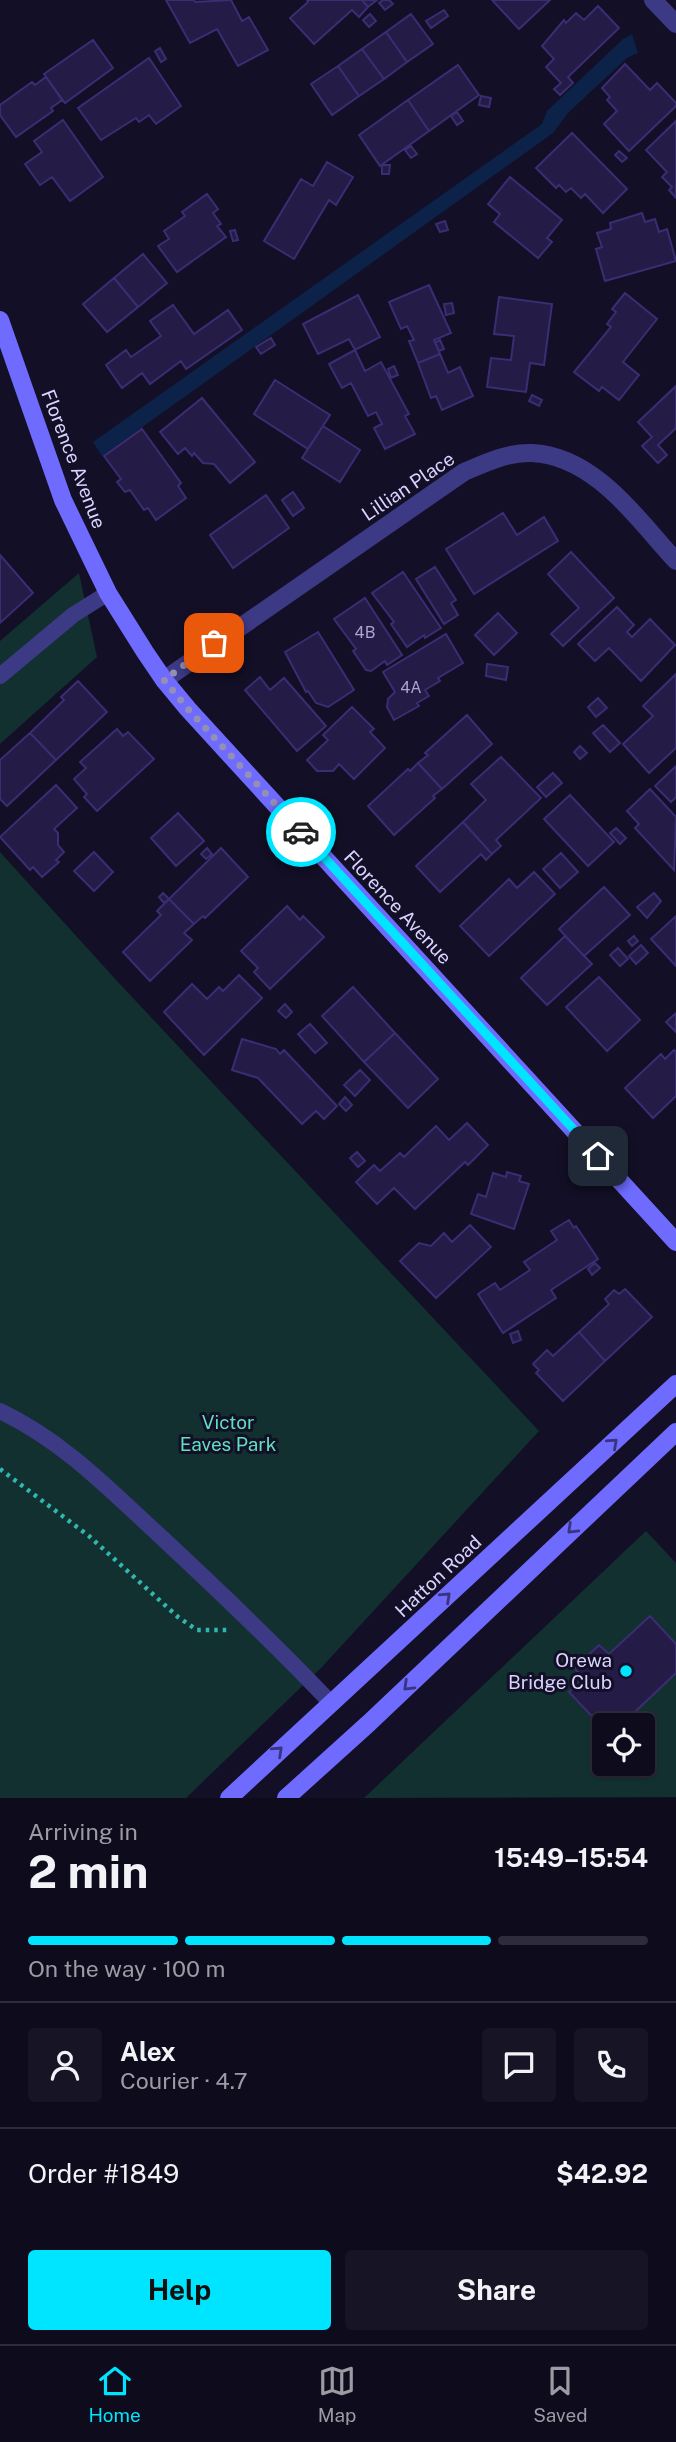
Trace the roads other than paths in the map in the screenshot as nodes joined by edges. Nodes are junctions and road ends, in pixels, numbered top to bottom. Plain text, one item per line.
1 (653, 0) edge
2 (676, 24) edge
3 (0, 320) edge
4 (676, 561) edge
5 (108, 593) junction
6 (0, 676) edge
7 (164, 680) junction
8 (675, 1240) edge
9 (676, 1384) edge
10 (0, 1410) edge
11 (676, 1432) edge
12 (330, 1702) junction
13 (229, 1798) edge
14 (286, 1798) edge

1 - 2 street
3 - 5 street, Florence Avenue
4 - 7 street, Lillian Place
5 - 6 lane
5 - 7 street, Florence Avenue
7 - 8 street, Florence Avenue
12 -> 9 street, Hatton Road
10 - 12 lane
11 -> 14 street
13 -> 12 street, Hatton Road

